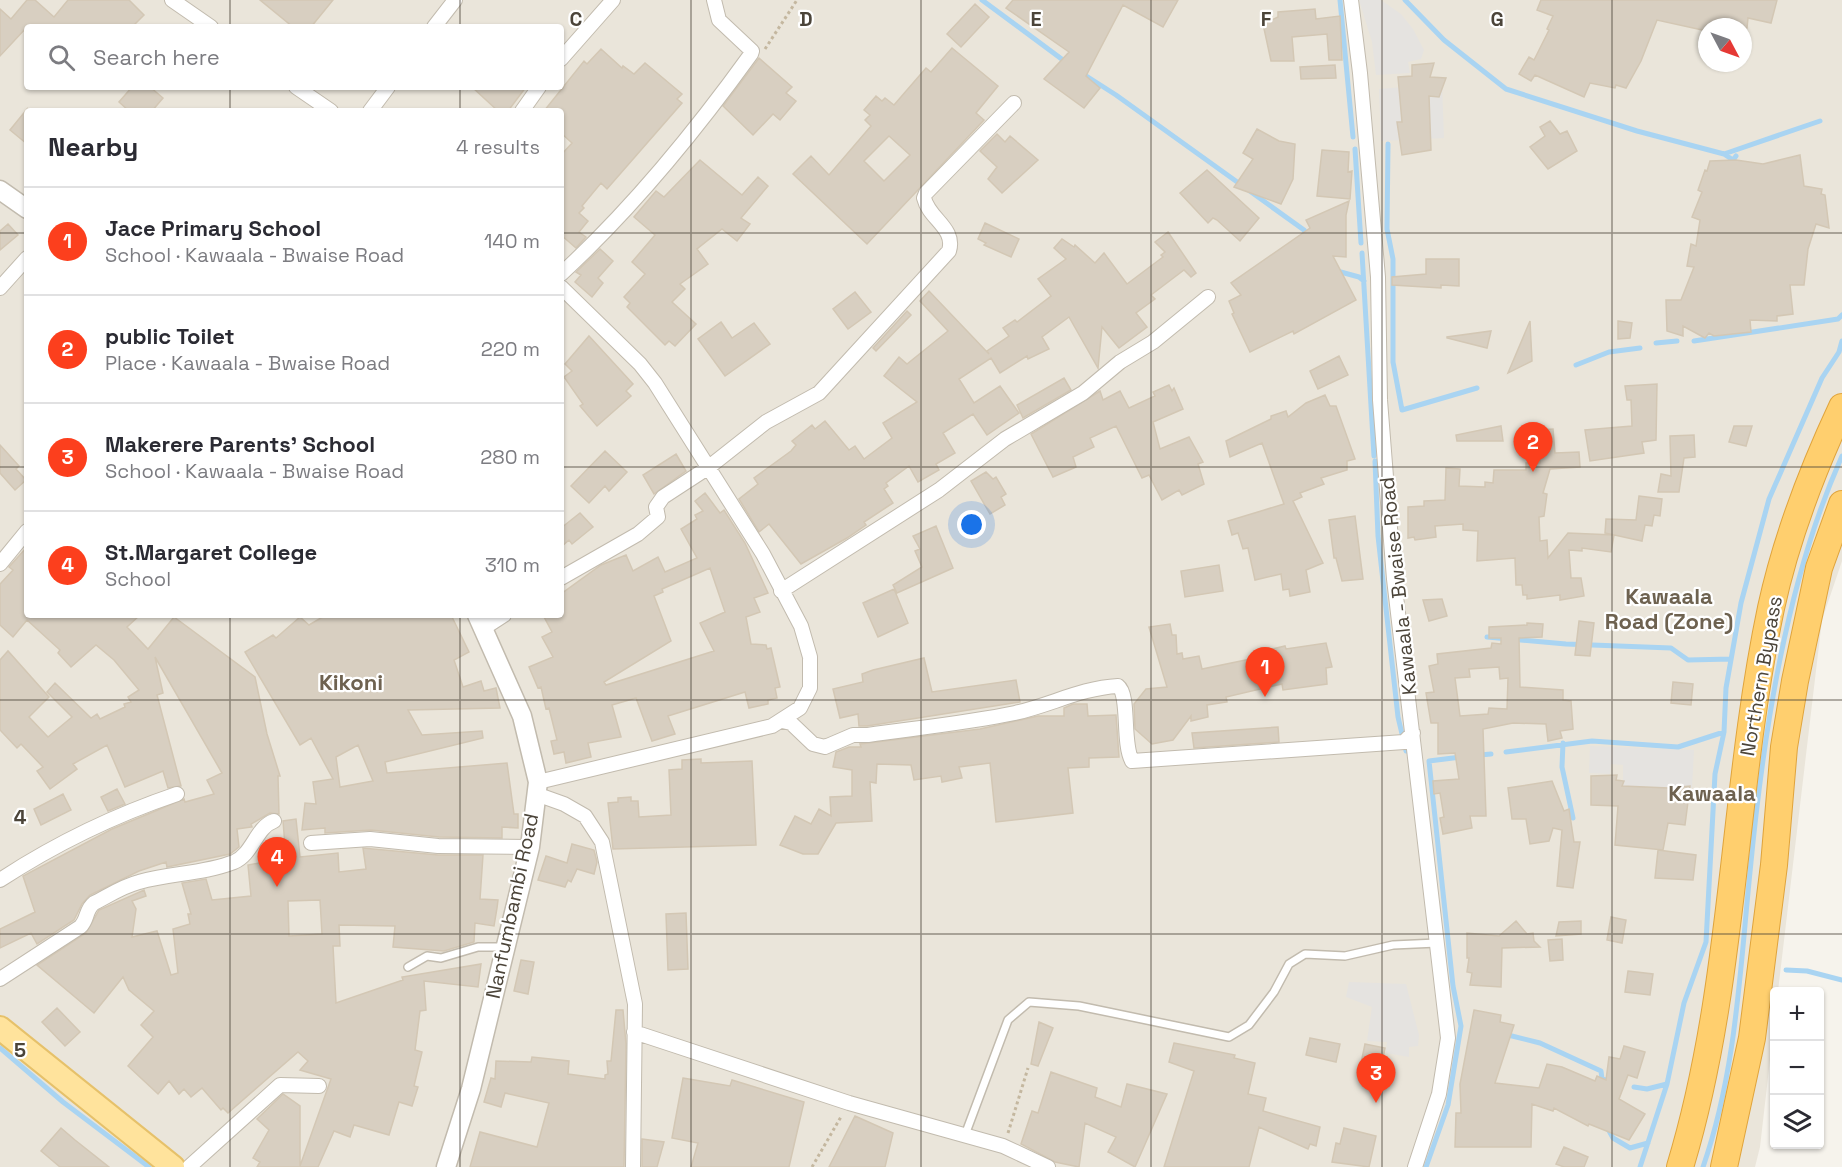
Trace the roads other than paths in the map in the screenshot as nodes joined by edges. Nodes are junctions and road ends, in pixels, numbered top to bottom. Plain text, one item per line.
1 (172, 0) edge
2 (455, 0) edge
3 (613, 0) edge
4 (714, 0) edge
5 (1351, 0) edge
6 (207, 24) edge
7 (436, 24) edge
8 (564, 56) edge
9 (301, 90) edge
10 (386, 90) edge
11 (537, 90) edge
12 (1014, 104) dead end
13 (327, 108) edge
14 (372, 108) edge
15 (524, 108) edge
16 (0, 190) edge
17 (24, 207) edge
18 (24, 261) edge
19 (564, 271) edge
20 (0, 288) edge
21 (564, 290) edge
22 (1208, 297) dead end
23 (1842, 407) edge
24 (709, 466) junction
25 (1842, 504) edge
26 (24, 535) edge
27 (0, 564) edge
28 (564, 576) edge
29 (781, 591) junction
30 (480, 622) edge
31 (782, 721) junction
32 (1413, 734) junction
33 (537, 788) junction
34 (177, 794) dead end
35 (274, 820) dead end
36 (311, 843) dead end
37 (530, 847) junction
38 (0, 880) edge
39 (1437, 943) junction
40 (505, 947) junction
41 (408, 967) dead end
42 (0, 979) edge
43 (0, 1028) edge
44 (634, 1032) junction
45 (319, 1086) dead end
46 (965, 1135) junction
47 (1726, 1164) edge
48 (173, 1167) edge
49 (189, 1167) edge
50 (446, 1167) edge
51 (633, 1167) edge
52 (1048, 1167) edge
53 (1415, 1167) edge
54 (1680, 1167) edge

1 - 6 street
2 - 7 street
3 - 8 street
4 - 19 street
5 - 32 street, Kawaala - Bwaise Road
9 - 13 street
10 - 14 street
11 - 15 street
12 - 24 street
16 - 17 street
18 - 20 street
21 - 24 street
22 - 29 street
23 - 54 highway, Northern Bypass
24 - 28 street
24 - 29 street
25 - 47 highway, Northern Bypass
26 - 27 street
29 - 31 street
30 - 33 street, Nanfumbambi Road
31 - 32 street
31 - 33 street
32 - 39 street, Kawaala - Bwaise Road
33 - 37 street, Nanfumbambi Road
33 - 44 street
34 - 38 street
35 - 42 street
36 - 37 street
37 - 40 street, Nanfumbambi Road
39 - 46 lane
39 - 53 street, Kawaala - Bwaise Road
40 - 41 lane
40 - 50 street, Nanfumbambi Road
43 - 48 main road
44 - 46 street
44 - 51 street
45 - 49 street
46 - 52 street

